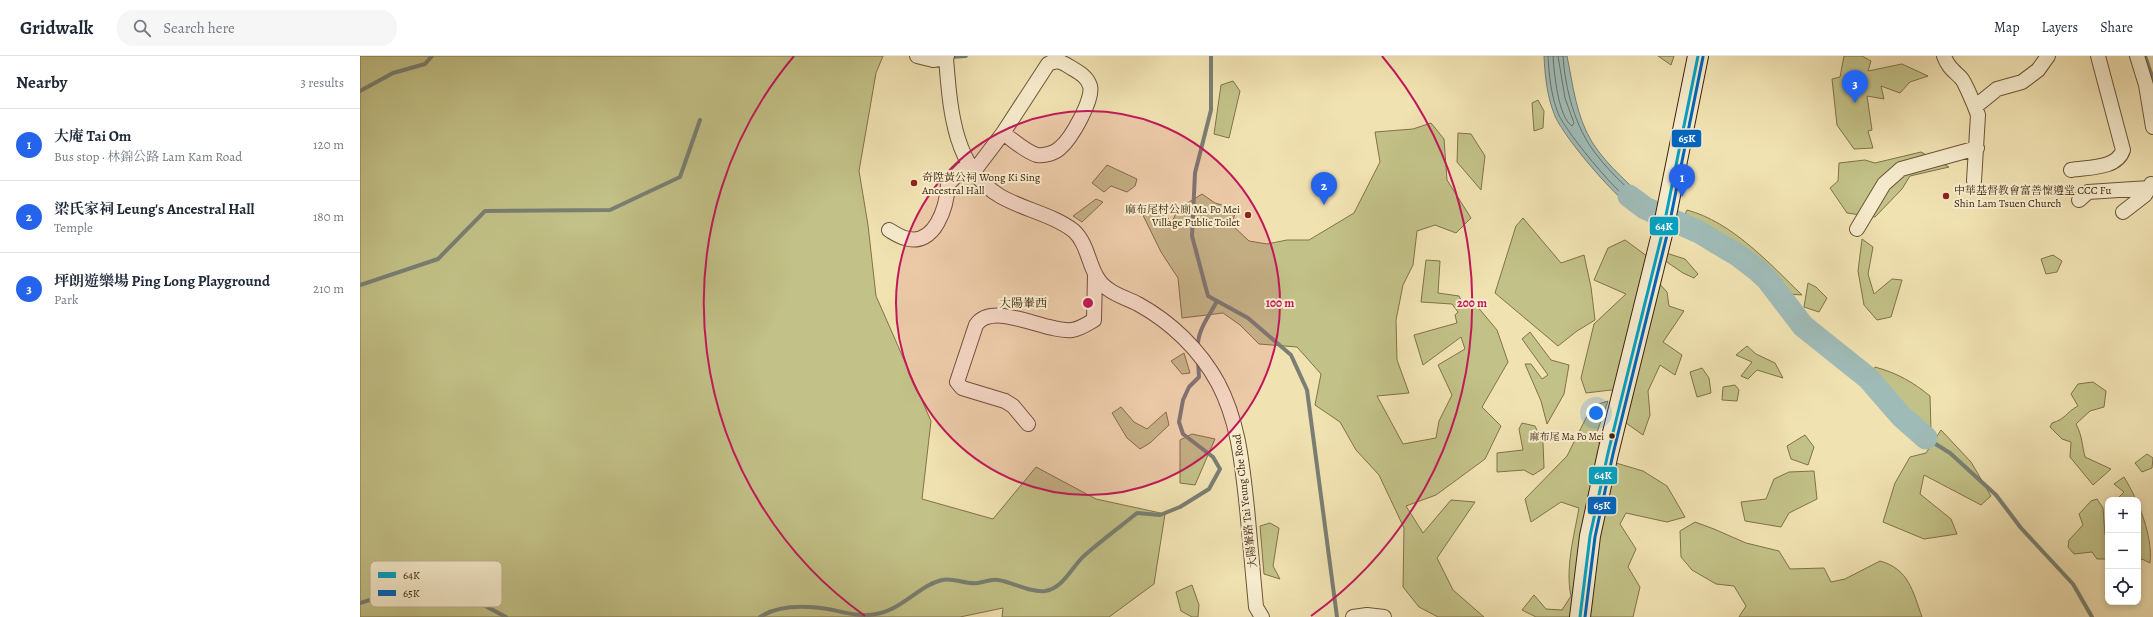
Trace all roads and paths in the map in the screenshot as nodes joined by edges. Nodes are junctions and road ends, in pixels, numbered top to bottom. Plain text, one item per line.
1 (917, 56) edge
2 (1698, 56) edge
3 (1944, 56) edge
4 (2048, 56) edge
5 (2098, 56) edge
6 (2137, 56) edge
7 (946, 57) edge
8 (1976, 106) junction
9 (2153, 127) edge
10 (1003, 134) junction
11 (1977, 148) junction
12 (971, 167) junction
13 (2072, 170) dead end
14 (1974, 181) dead end
15 (2151, 184) edge
16 (2079, 200) dead end
17 (2123, 212) dead end
18 (889, 230) dead end
19 (1858, 230) dead end
20 (1095, 275) junction
21 (1028, 424) dead end
22 (1262, 617) edge
23 (1352, 617) edge
24 (1384, 617) edge
25 (1580, 617) edge

1 - 7 street
2 - 25 main road
3 - 8 street
4 - 8 street
5 - 13 street
6 - 9 street
7 - 12 street, 大陽輋路 Tai Yeung Che Road
8 - 11 street
10 - 10 street
10 - 12 street
11 - 14 street
11 - 19 street
12 - 18 street
12 - 20 street, 大陽輋路 Tai Yeung Che Road
15 - 16 street
15 - 17 street
20 - 21 street
20 - 22 street, 大陽輋路 Tai Yeung Che Road
23 - 24 street

